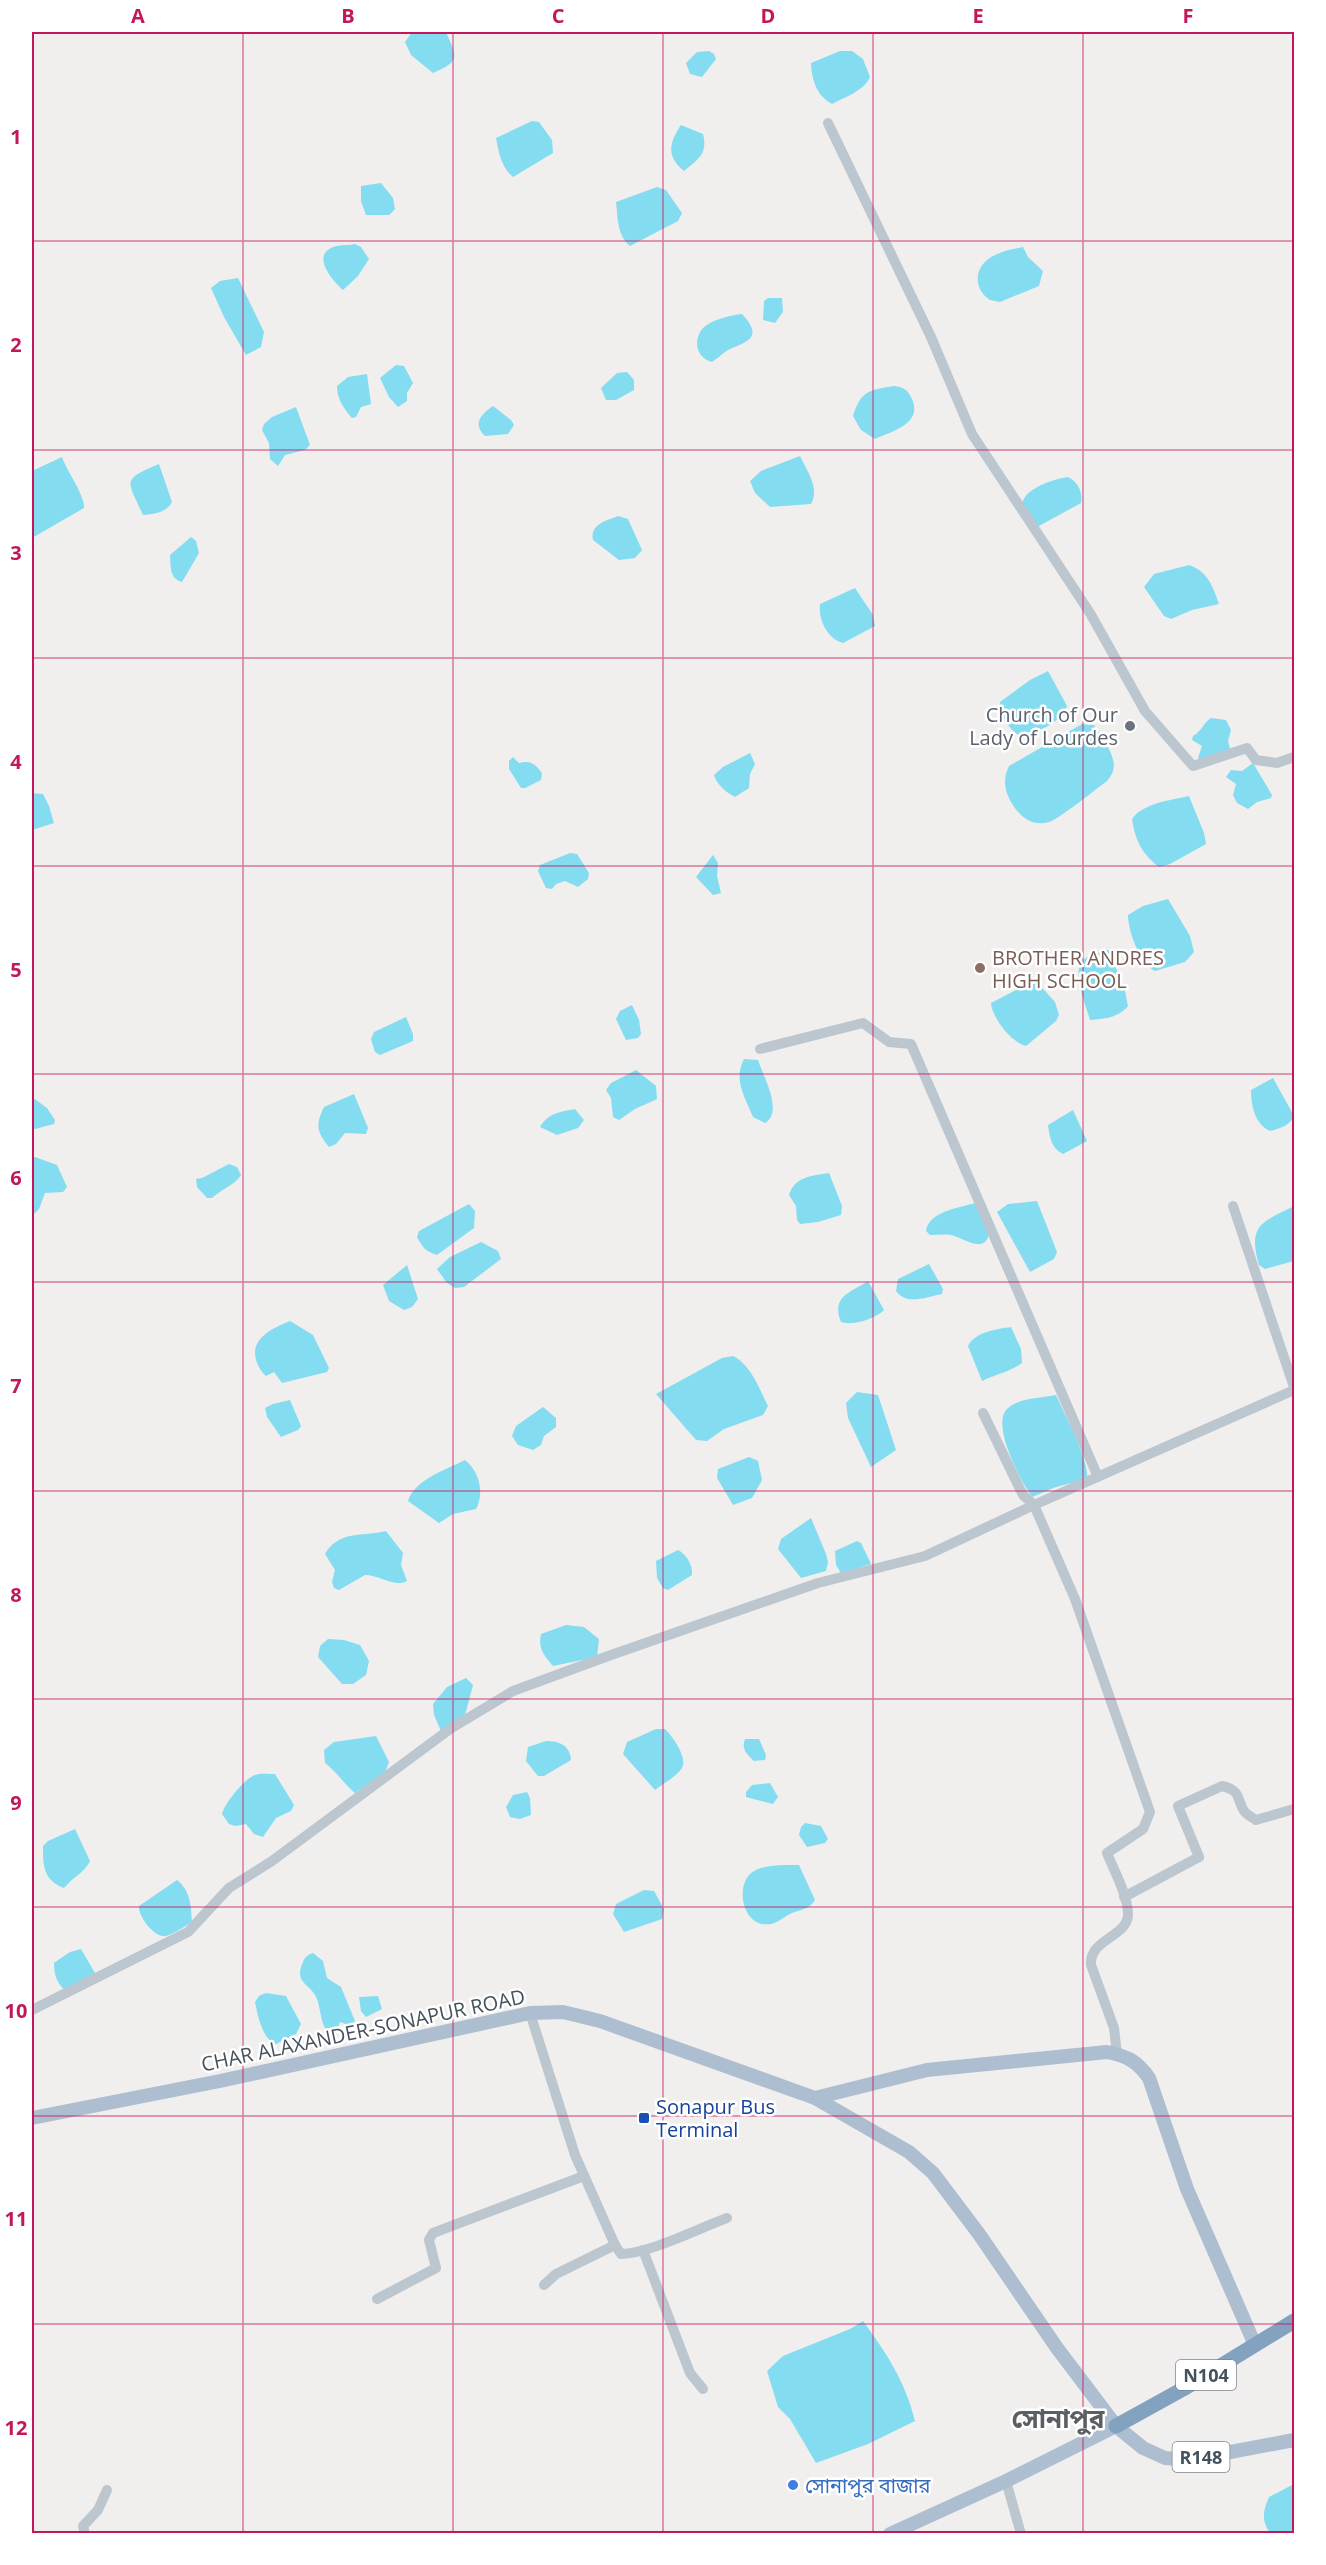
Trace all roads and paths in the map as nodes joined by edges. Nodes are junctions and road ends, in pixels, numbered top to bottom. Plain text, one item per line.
1 (828, 123) dead end
2 (1294, 757) edge
3 (760, 1049) dead end
4 (1233, 1206) dead end
5 (1294, 1388) edge
6 (983, 1413) dead end
7 (1098, 1477) junction
8 (1034, 1505) junction
9 (1294, 1809) edge
10 (1124, 1897) junction
11 (32, 2010) edge
12 (530, 2013) junction
13 (1117, 2054) junction
14 (815, 2098) junction
15 (32, 2118) edge
16 (584, 2176) junction
17 (727, 2218) dead end
18 (615, 2245) junction
19 (643, 2250) junction
20 (544, 2284) dead end
21 (377, 2299) dead end
22 (1294, 2321) edge
23 (1255, 2345) junction
24 (703, 2389) dead end
25 (1116, 2426) junction
26 (1294, 2440) edge
27 (1006, 2481) junction
28 (107, 2490) dead end
29 (85, 2534) edge
30 (890, 2534) edge
31 (1021, 2534) edge

1 - 2 street
3 - 7 street
4 - 5 street
5 - 7 street
6 - 8 street
7 - 8 street
8 - 10 street
8 - 11 street
9 - 10 street
10 - 13 street
12 - 14 main road, CHAR ALAXANDER-SONAPUR ROAD
12 - 15 main road, CHAR ALAXANDER-SONAPUR ROAD
12 - 16 street
13 - 14 main road
13 - 23 main road
14 - 25 main road, CHAR ALAXANDER-SONAPUR ROAD
16 - 18 street
16 - 21 street
17 - 19 street
18 - 19 street
18 - 20 street
19 - 24 street
22 - 23 highway, N104
23 - 25 highway, N104
25 - 26 main road, R148
25 - 27 main road
27 - 30 main road
27 - 31 street
28 - 29 street

